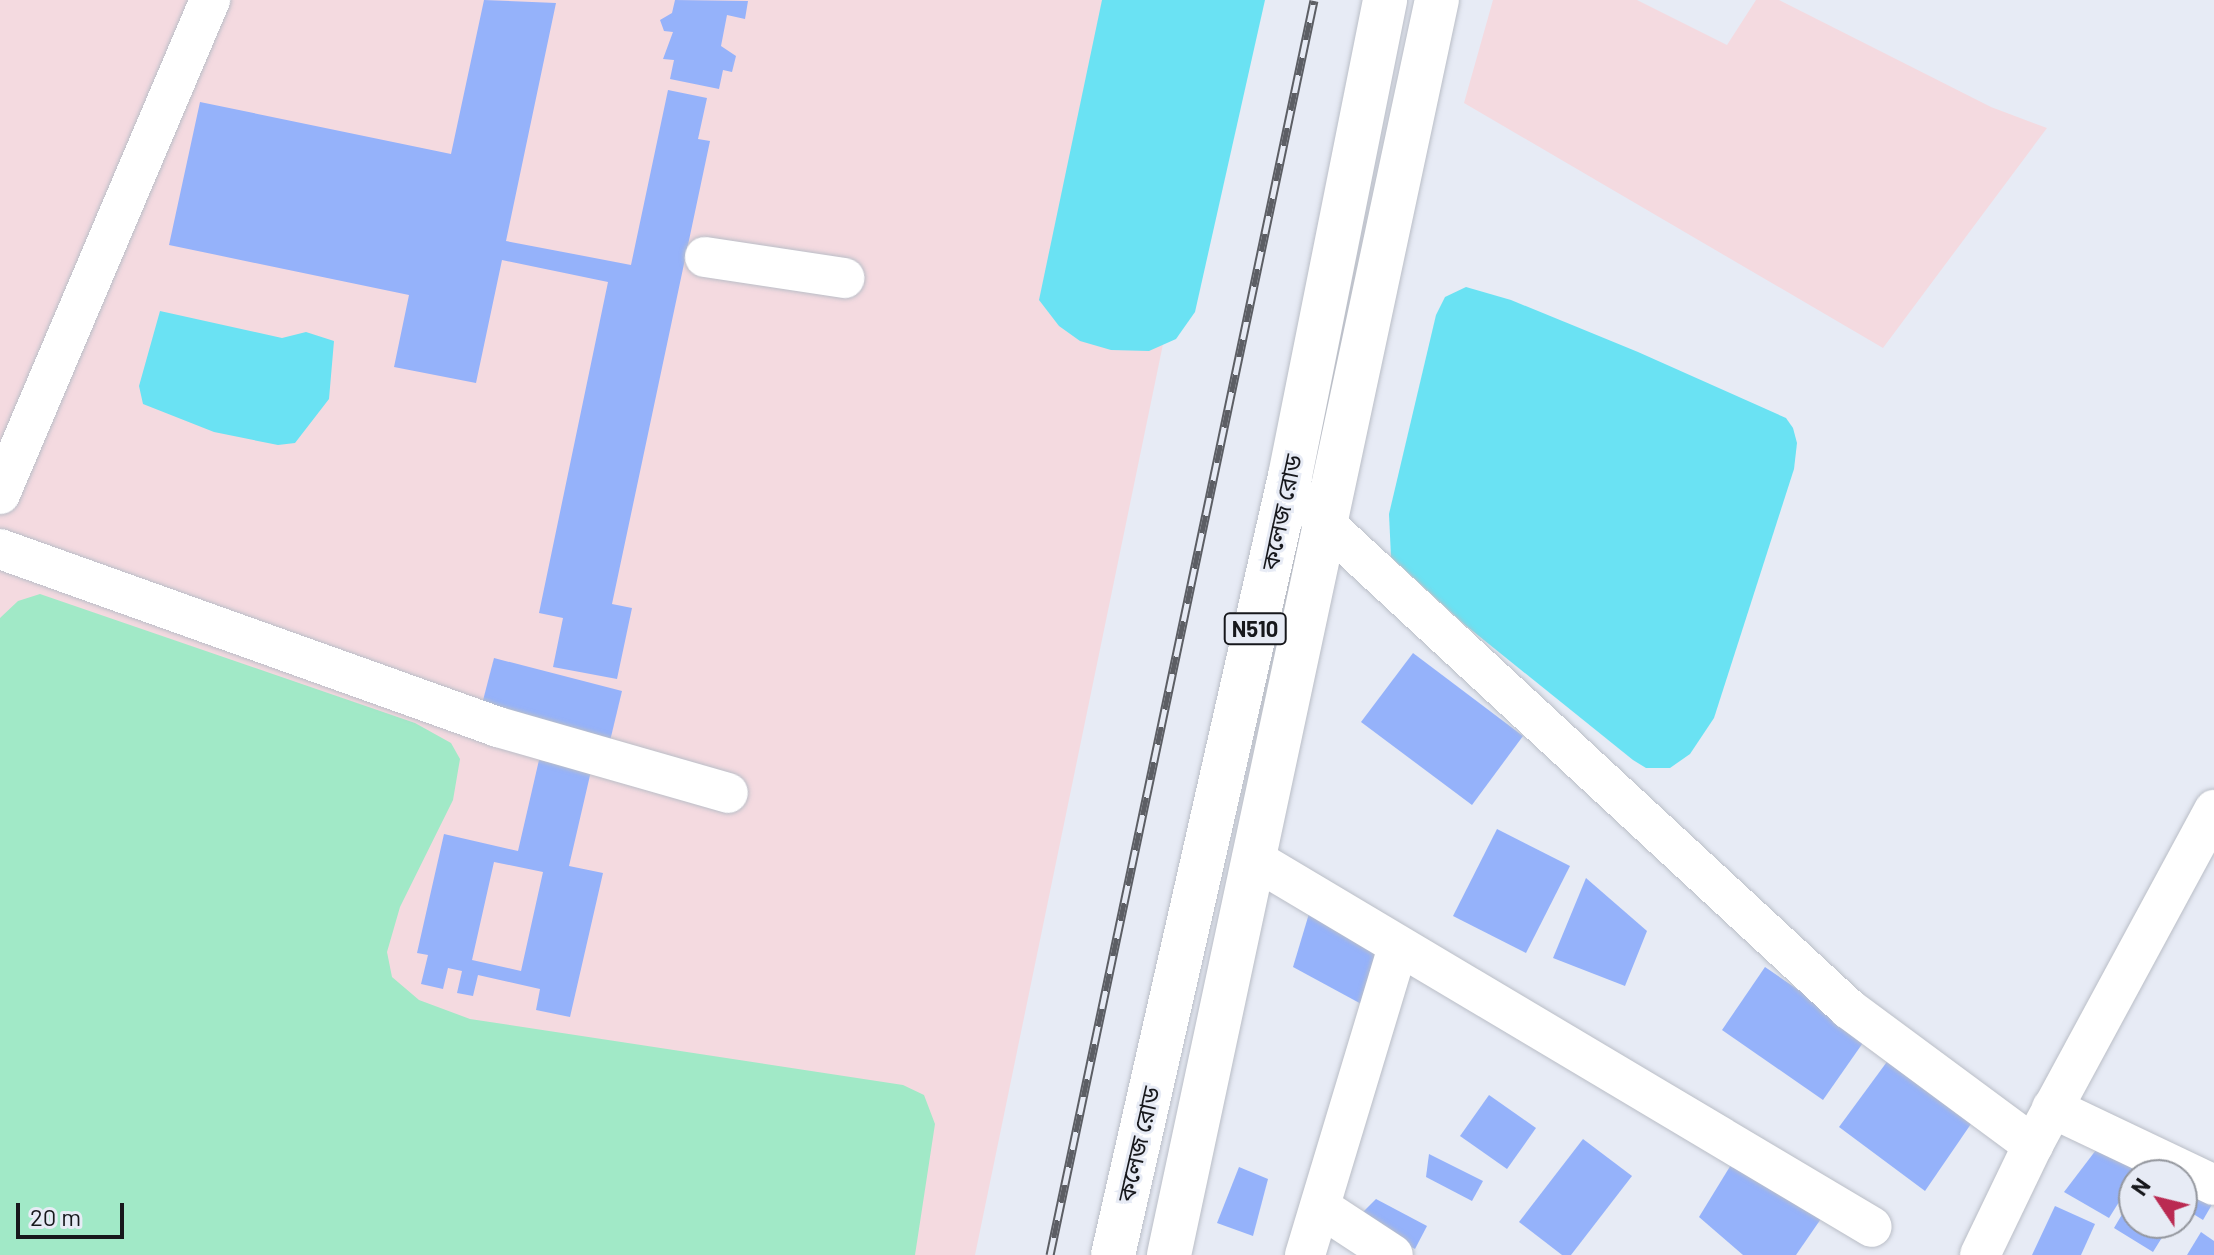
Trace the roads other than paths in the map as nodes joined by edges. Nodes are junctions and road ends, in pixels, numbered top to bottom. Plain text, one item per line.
1 (210, 0) edge
2 (1385, 0) edge
3 (1437, 0) edge
4 (705, 257) dead end
5 (844, 278) dead end
6 (1290, 476) junction
7 (0, 494) edge
8 (1322, 521) junction
9 (0, 549) edge
10 (728, 793) dead end
11 (2214, 810) edge
12 (1252, 858) junction
13 (1398, 946) junction
14 (2052, 1108) junction
15 (2033, 1145) junction
16 (2214, 1185) edge
17 (1320, 1207) junction
18 (1872, 1227) dead end
19 (1113, 1255) edge
20 (1169, 1255) edge
21 (1305, 1255) edge
22 (1393, 1255) edge
23 (1980, 1255) edge

1 - 7 street
2 - 6 highway, কলেজ রোড / N510
3 - 8 highway, কলেজ রোড / N510
4 - 5 street
6 - 8 street
6 - 19 highway, কলেজ রোড / N510
8 - 12 highway, কলেজ রোড / N510
8 - 15 street
9 - 10 street
11 - 14 street
12 - 13 street
12 - 20 highway, কলেজ রোড / N510
13 - 17 street
13 - 18 street
14 - 15 street
14 - 16 street
15 - 23 street
17 - 21 street
17 - 22 street

